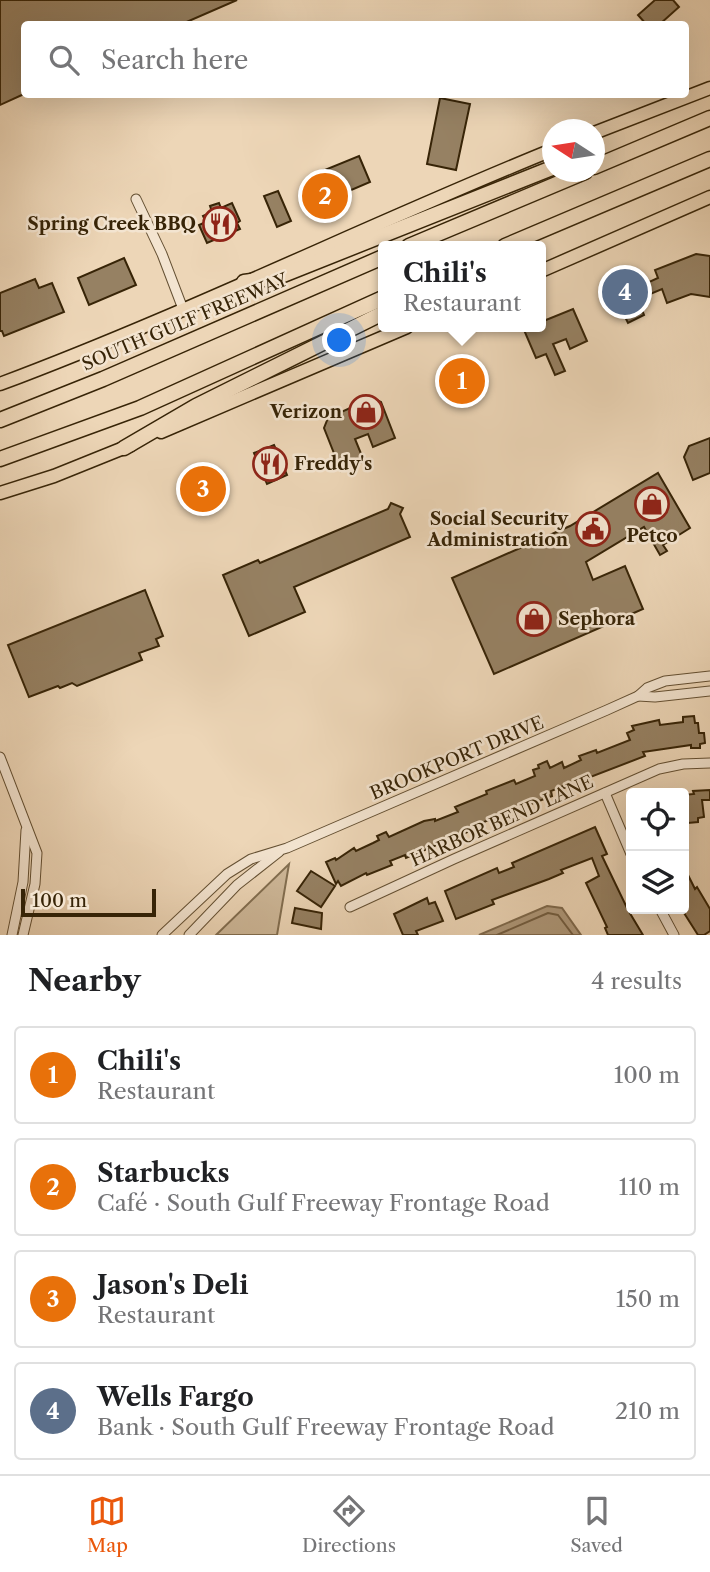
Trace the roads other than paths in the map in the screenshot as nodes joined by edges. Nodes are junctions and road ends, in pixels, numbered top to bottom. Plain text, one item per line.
1 (710, 88) edge
2 (689, 96) edge
3 (684, 98) edge
4 (710, 118) edge
5 (605, 129) edge
6 (542, 154) edge
7 (710, 159) edge
8 (605, 162) edge
9 (542, 173) edge
10 (561, 182) edge
11 (710, 197) edge
12 (136, 199) dead end
13 (579, 215) junction
14 (421, 241) edge
15 (517, 241) edge
16 (531, 241) edge
17 (378, 259) edge
18 (546, 269) edge
19 (244, 282) junction
20 (378, 300) edge
21 (183, 309) junction
22 (378, 315) edge
23 (396, 332) edge
24 (0, 384) edge
25 (0, 420) edge
26 (124, 448) junction
27 (0, 459) edge
28 (0, 493) edge
29 (710, 676) edge
30 (710, 691) edge
31 (638, 696) junction
32 (0, 757) edge
33 (710, 763) edge
34 (605, 793) junction
35 (26, 825) junction
36 (287, 848) junction
37 (630, 851) edge
38 (350, 907) dead end
39 (663, 914) edge
40 (12, 935) edge
41 (23, 935) edge
42 (162, 935) edge
43 (189, 935) edge
44 (674, 935) edge

1 - 2 main road
3 - 5 main road
4 - 8 highway
6 - 19 main road
7 - 13 highway
9 - 19 highway
10 - 14 highway
11 - 18 main road
12 - 21 street
13 - 15 highway
13 - 16 highway
17 - 25 highway, SOUTH GULF FREEWAY
19 - 21 main road
20 - 27 highway
21 - 24 main road
22 - 26 highway
23 - 26 main road
26 - 28 main road
29 - 31 street, BROOKPORT DRIVE
30 - 31 street, BROOKPORT DRIVE
31 - 36 street, BROOKPORT DRIVE
32 - 35 street
33 - 34 street, HARBOR BEND LANE
34 - 37 street
34 - 38 street, HARBOR BEND LANE
35 - 40 street
35 - 41 street
36 - 42 street, BROOKPORT DRIVE
36 - 43 street, BROOKPORT DRIVE
39 - 44 street

